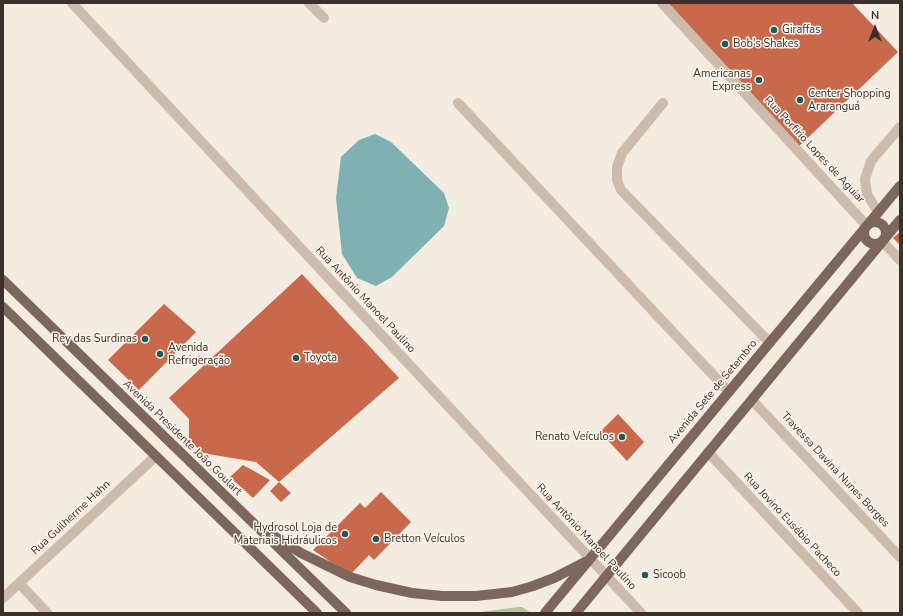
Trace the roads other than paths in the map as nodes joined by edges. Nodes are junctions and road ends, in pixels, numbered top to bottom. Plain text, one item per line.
1 (72, 3) edge
2 (309, 3) edge
3 (662, 3) edge
4 (324, 18) dead end
5 (663, 102) dead end
6 (458, 103) dead end
7 (900, 126) edge
8 (900, 186) edge
9 (878, 212) junction
10 (900, 220) edge
11 (867, 226) junction
12 (882, 241) junction
13 (900, 260) edge
14 (3, 280) edge
15 (3, 307) edge
16 (770, 343) junction
17 (729, 392) junction
18 (752, 400) junction
19 (708, 452) junction
20 (156, 456) junction
21 (245, 516) junction
22 (900, 557) edge
23 (590, 559) junction
24 (606, 576) junction
25 (19, 583) junction
26 (3, 598) edge
27 (47, 613) edge
28 (317, 613) edge
29 (346, 613) edge
30 (545, 613) edge
31 (576, 613) edge
32 (641, 613) edge
33 (858, 613) edge

1 - 23 street, Rua Antônio Manoel Paulino
2 - 4 street
3 - 11 street, Rua Porfírio Lopes de Aguiar
5 - 16 street
6 - 17 street
7 - 9 street
8 - 9 main road, Avenida Sete de Setembro
9 - 11 main road, Avenida Sete de Setembro
10 - 12 main road
11 - 12 main road
11 - 12 main road
11 - 16 main road, Avenida Sete de Setembro
12 - 13 street
12 - 18 main road
14 - 21 main road, Avenida Presidente João Goulart
15 - 20 main road
16 - 17 main road, Avenida Sete de Setembro
17 - 23 main road, Avenida Sete de Setembro
18 - 19 main road
18 - 22 street, Travessa Davina Nunes Borges
19 - 24 main road
19 - 33 street, Rua Jovino Eusébio Pacheco
20 - 25 street, Rua Guilherme Hahn
20 - 28 main road
21 - 23 main road
21 - 29 main road, Avenida Presidente João Goulart
23 - 24 street, Rua Antônio Manoel Paulino
23 - 30 main road, Avenida Sete de Setembro
24 - 31 main road
24 - 32 street, Rua Antônio Manoel Paulino
25 - 26 street, Rua Guilherme Hahn
25 - 27 street

